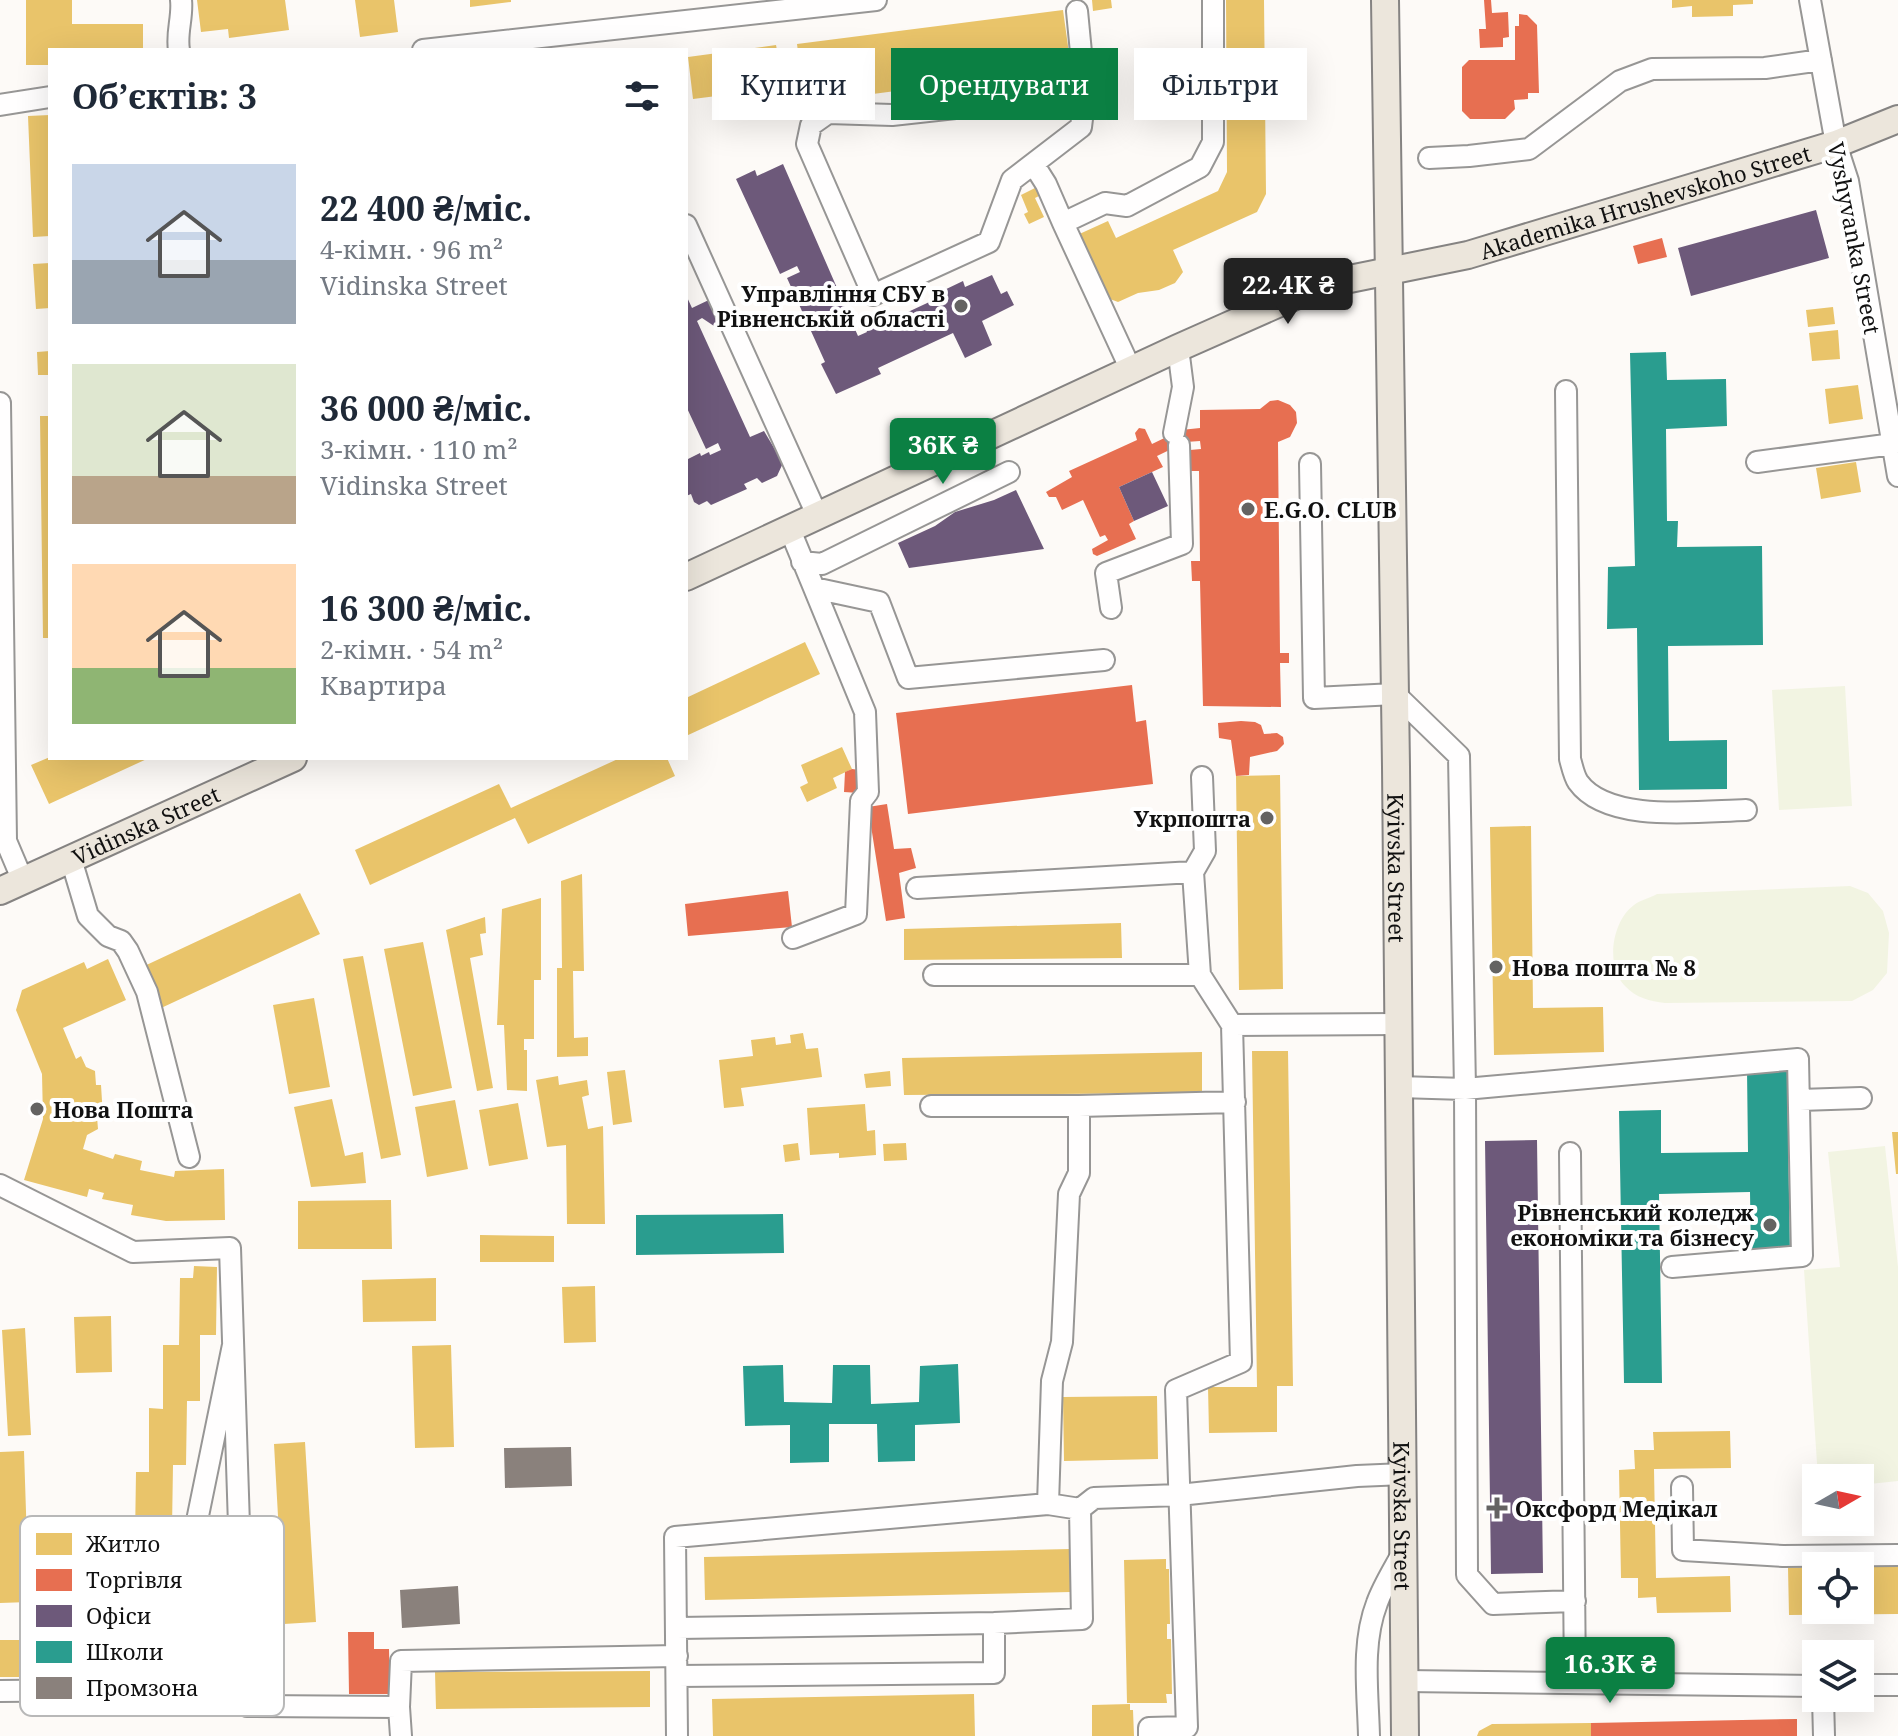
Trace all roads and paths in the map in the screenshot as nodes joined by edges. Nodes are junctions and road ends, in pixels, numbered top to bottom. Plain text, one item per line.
1 (181, 0) edge
2 (876, 0) edge
3 (1213, 0) edge
4 (1385, 0) edge
5 (1810, 0) edge
6 (1077, 11) dead end
7 (179, 48) edge
8 (440, 48) edge
9 (1081, 48) edge
10 (1821, 60) junction
11 (48, 97) edge
12 (0, 105) edge
13 (891, 115) edge
14 (1898, 119) edge
15 (1082, 120) edge
16 (1836, 144) junction
17 (1429, 158) dead end
18 (1034, 165) junction
19 (1063, 223) junction
20 (688, 229) edge
21 (1389, 272) junction
22 (1178, 348) junction
23 (1131, 370) junction
24 (1566, 391) dead end
25 (0, 403) edge
26 (1893, 420) edge
27 (1893, 444) junction
28 (1757, 462) dead end
29 (1310, 464) dead end
30 (1009, 472) dead end
31 (1898, 476) edge
32 (818, 517) junction
33 (790, 530) junction
34 (802, 562) junction
35 (688, 576) edge
36 (814, 588) junction
37 (1, 608) edge
38 (1111, 608) dead end
39 (1104, 660) dead end
40 (1395, 694) junction
41 (282, 760) edge
42 (2, 762) edge
43 (1202, 777) dead end
44 (1746, 810) dead end
45 (71, 859) junction
46 (1193, 872) junction
47 (11, 886) edge
48 (917, 888) dead end
49 (793, 938) dead end
50 (934, 975) dead end
51 (1200, 975) junction
52 (1399, 1024) junction
53 (1232, 1025) junction
54 (1399, 1087) junction
55 (1465, 1089) junction
56 (1861, 1098) dead end
57 (1800, 1100) junction
58 (1235, 1102) junction
59 (931, 1106) dead end
60 (1079, 1106) junction
61 (1570, 1153) dead end
62 (189, 1157) dead end
63 (0, 1185) edge
64 (1672, 1267) dead end
65 (233, 1345) junction
66 (1404, 1474) junction
67 (1682, 1487) dead end
68 (1179, 1495) junction
69 (1048, 1504) junction
70 (1080, 1509) junction
71 (197, 1516) edge
72 (239, 1516) edge
73 (1405, 1549) junction
74 (1898, 1555) edge
75 (1575, 1601) junction
76 (994, 1623) junction
77 (678, 1628) junction
78 (677, 1666) junction
79 (1405, 1681) junction
80 (1575, 1683) junction
81 (1874, 1685) edge
82 (1898, 1685) edge
83 (1802, 1686) edge
84 (0, 1691) edge
85 (20, 1691) edge
86 (284, 1706) edge
87 (399, 1707) junction
88 (1823, 1712) edge
89 (401, 1736) edge
90 (677, 1736) edge
91 (1149, 1736) edge
92 (1369, 1736) edge
93 (1405, 1736) edge
94 (1824, 1736) edge

1 - 7 street
2 - 8 street
3 - 19 street
4 - 21 main road, Kyivska Street
5 - 10 street, Vyshyvanka Street
6 - 9 street
10 - 16 street, Vyshyvanka Street
10 - 17 street
11 - 12 street
13 - 18 street
14 - 16 main road, Akademika Hrushevskoho Street
15 - 18 street
16 - 21 main road, Akademika Hrushevskoho Street
16 - 26 street, Vyshyvanka Street
18 - 19 street
19 - 23 street
20 - 32 street
21 - 22 main road
21 - 40 main road, Kyivska Street
22 - 23 main road
22 - 38 street
23 - 32 main road
24 - 44 street
25 - 37 street
26 - 27 street, Vyshyvanka Street
27 - 28 street
27 - 31 street, Vyshyvanka Street
29 - 40 street
30 - 34 street
32 - 33 main road
33 - 34 street
33 - 35 main road
34 - 36 street
36 - 39 street
36 - 49 street
37 - 42 street
40 - 52 main road, Kyivska Street
40 - 55 street
41 - 45 main road, Vidinska Street
42 - 47 street
43 - 46 street
45 - 47 main road, Vidinska Street
45 - 62 street
46 - 48 street
46 - 51 street
50 - 51 street
51 - 53 street
52 - 53 street
52 - 54 main road, Kyivska Street
53 - 58 street
54 - 55 street
54 - 66 main road, Kyivska Street
55 - 57 street
55 - 75 street
56 - 57 street
57 - 64 street
58 - 60 street
58 - 68 street
59 - 60 street
60 - 69 street
61 - 75 street
63 - 65 street
65 - 71 street
65 - 72 street
66 - 68 street
66 - 73 main road, Kyivska Street
67 - 74 street
68 - 70 street
68 - 91 street
69 - 70 street
69 - 77 street
70 - 76 street
73 - 79 main road, Kyivska Street
73 - 92 street
75 - 80 street
76 - 77 street
76 - 78 street
77 - 78 street
78 - 87 street
78 - 90 street
79 - 80 street
79 - 93 main road, Kyivska Street
80 - 83 street
81 - 82 street
84 - 85 street
86 - 87 street
87 - 89 street
88 - 94 street

